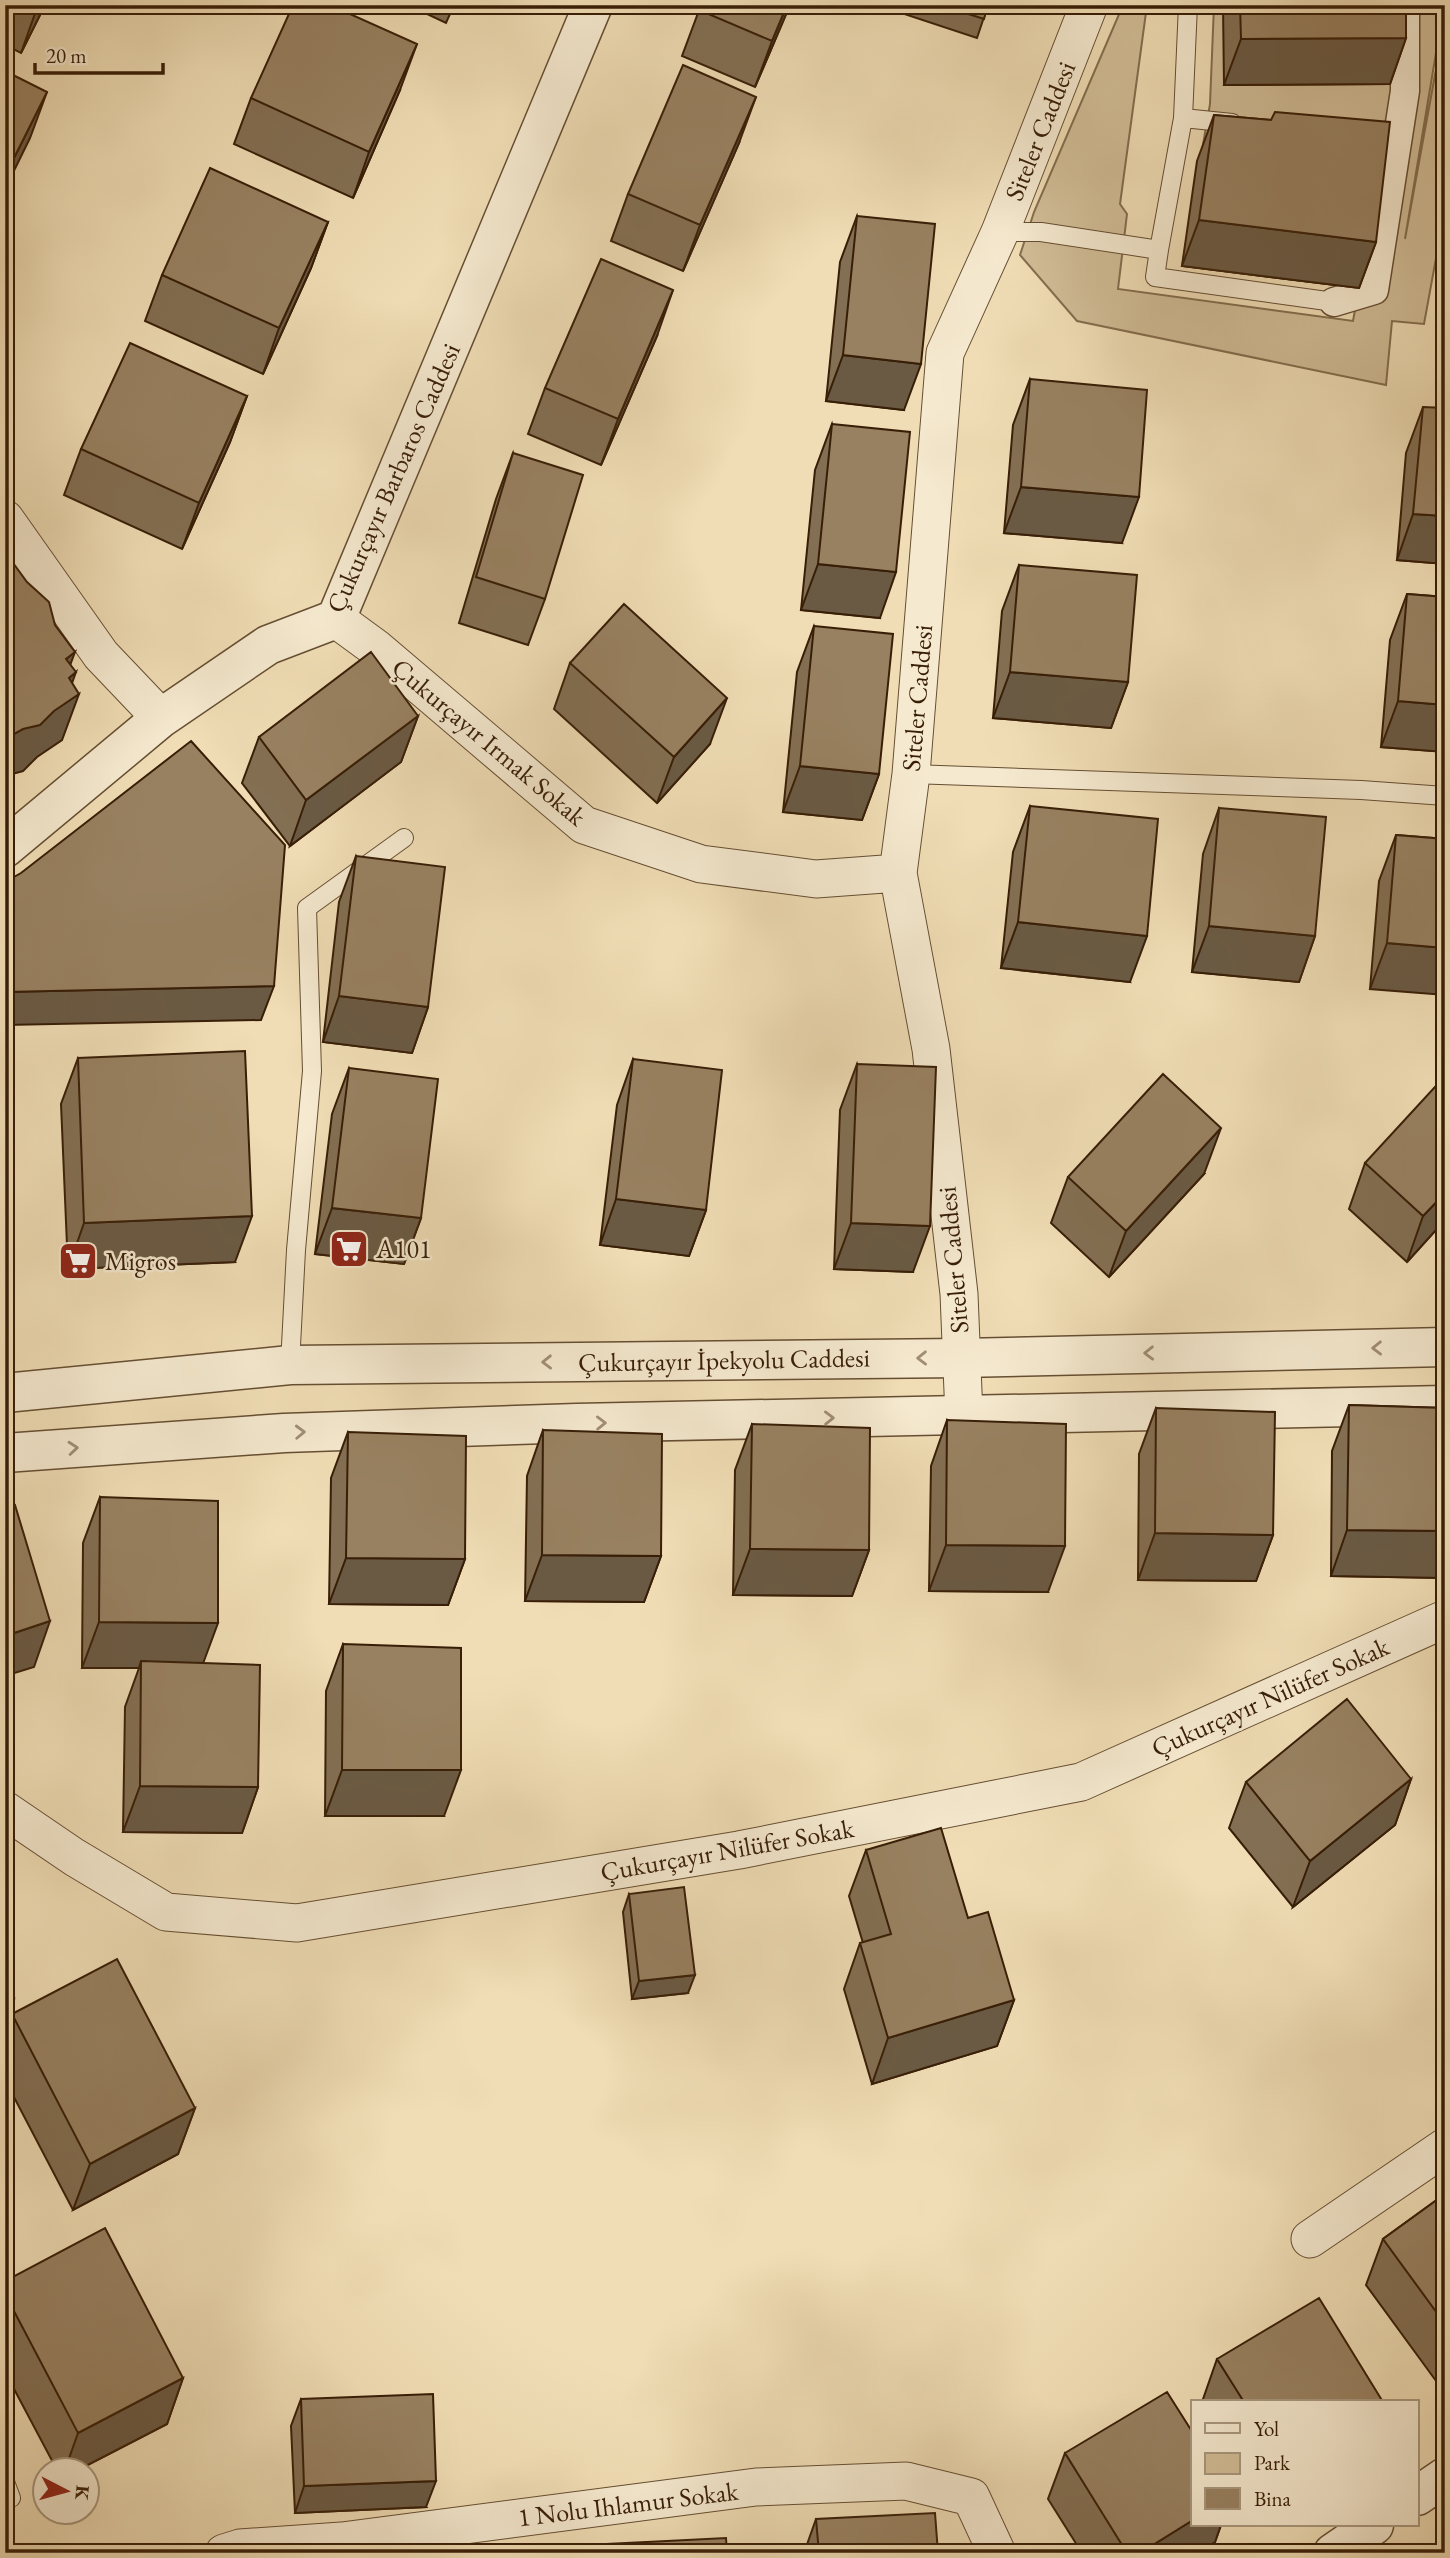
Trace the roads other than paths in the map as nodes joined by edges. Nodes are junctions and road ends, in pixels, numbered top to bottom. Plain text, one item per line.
1 (593, 5) edge
2 (1090, 5) edge
3 (1188, 5) edge
4 (1405, 5) edge
5 (1183, 118) junction
6 (1248, 125) edge
7 (1000, 232) junction
8 (1160, 250) junction
9 (1334, 302) joint
10 (5, 519) edge
11 (336, 620) junction
12 (161, 718) junction
13 (911, 774) junction
14 (1445, 796) edge
15 (404, 838) dead end
16 (5, 848) edge
17 (898, 873) junction
18 (1445, 1347) edge
19 (961, 1358) junction
20 (290, 1365) junction
21 (5, 1393) edge
22 (1445, 1405) edge
23 (964, 1416) junction
24 (5, 1453) edge
25 (1445, 1619) edge
26 (5, 1810) edge
27 (1445, 2147) edge
28 (1310, 2239) dead end
29 (1445, 2477) edge
30 (5, 2482) edge
31 (1418, 2495) edge
32 (5, 2499) edge
33 (1373, 2526) edge
34 (224, 2553) edge
35 (997, 2553) edge
36 (1333, 2553) edge

1 - 11 street, Çukurçayır Barbaros Caddesi
2 - 7 street, Siteler Caddesi
3 - 5 lane
4 - 9 street
5 - 6 lane
5 - 8 lane
7 - 8 lane
7 - 13 street, Siteler Caddesi
8 - 9 lane
10 - 12 street
11 - 12 street, Çukurçayır Barbaros Caddesi
11 - 17 street, Çukurçayır Irmak Sokak
12 - 16 street, Çukurçayır Barbaros Caddesi
13 - 14 lane
13 - 17 street, Siteler Caddesi
15 - 20 lane
17 - 19 street, Siteler Caddesi
18 -> 19 street, Çukurçayır İpekyolu Caddesi
19 -> 20 street, Çukurçayır İpekyolu Caddesi
19 - 23 street, Siteler Caddesi
20 - 21 street, Çukurçayır İpekyolu Caddesi
22 - 23 street
24 -> 23 street
25 - 26 street, Çukurçayır Nilüfer Sokak
27 - 28 street
29 - 31 street
30 - 32 lane
33 - 36 street
34 - 35 street, 1 Nolu Ihlamur Sokak

